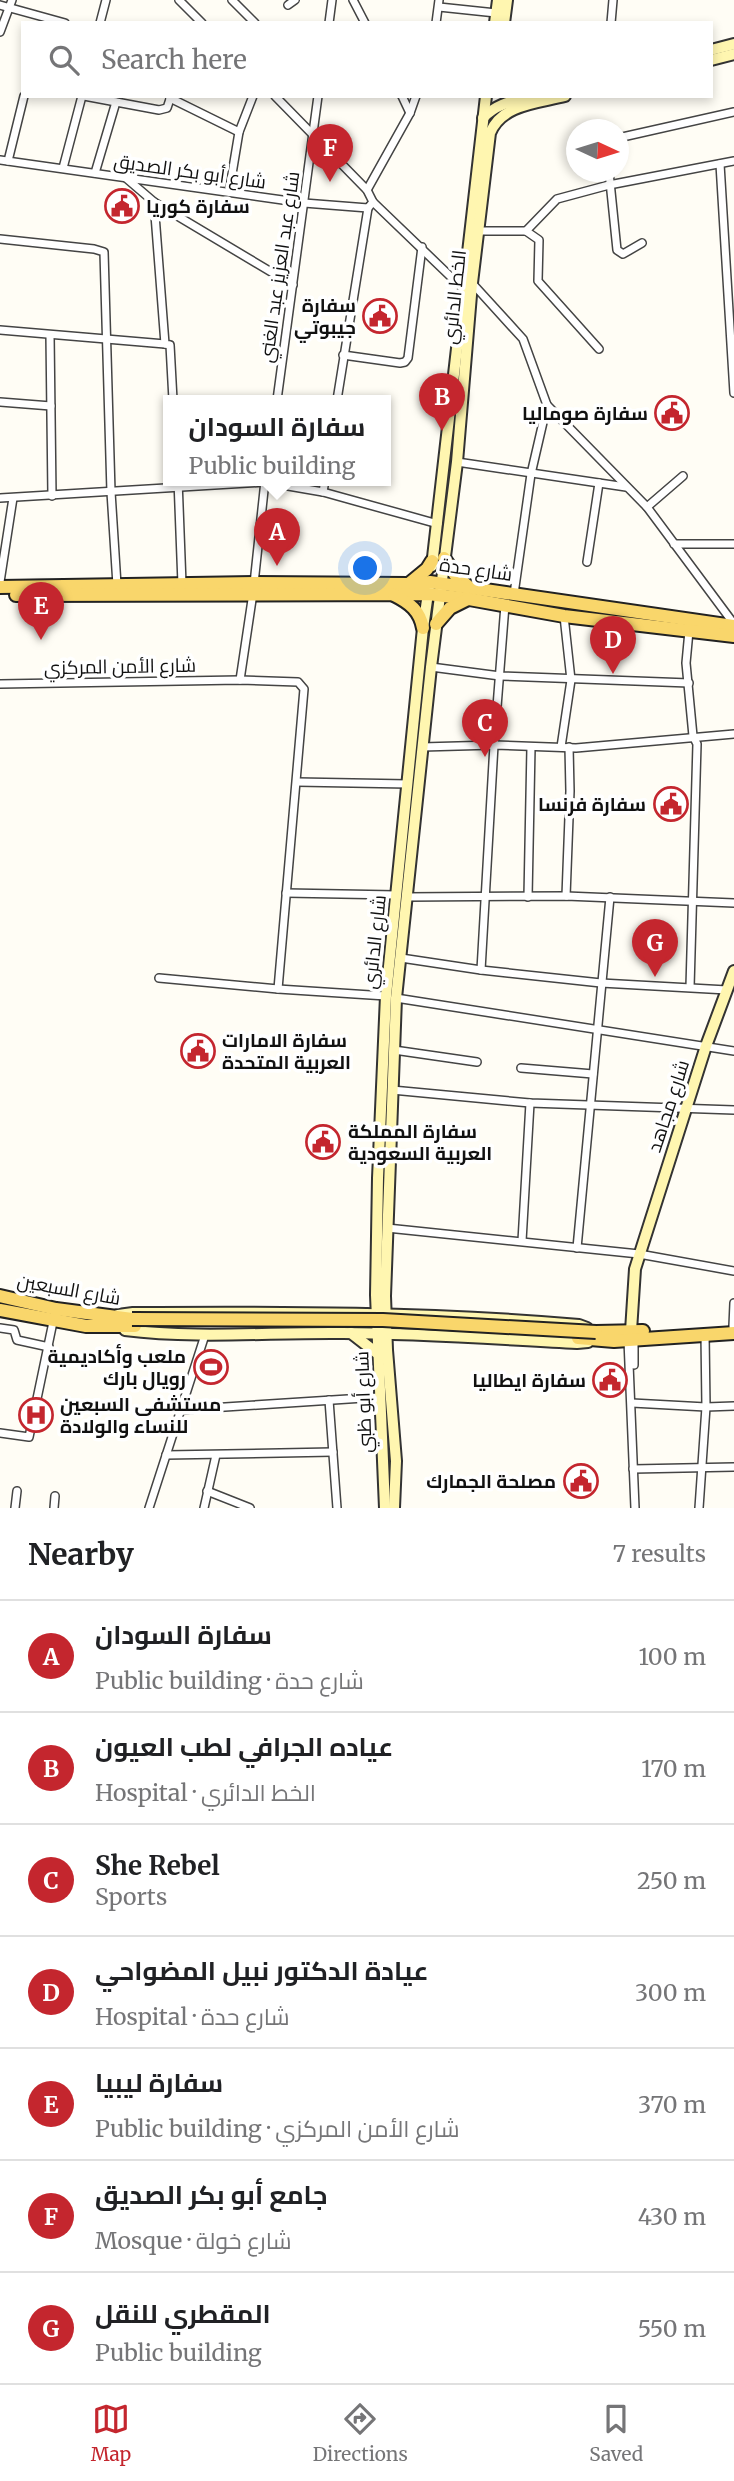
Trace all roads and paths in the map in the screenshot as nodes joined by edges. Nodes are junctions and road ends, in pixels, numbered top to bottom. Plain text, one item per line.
1 (106, 0) edge
2 (179, 0) edge
3 (232, 0) edge
4 (295, 0) edge
5 (332, 0) edge
6 (353, 0) edge
7 (498, 0) edge
8 (507, 0) edge
9 (613, 0) edge
10 (439, 3) edge
11 (10, 4) edge
12 (0, 5) edge
13 (288, 5) dead end
14 (496, 18) edge
15 (59, 21) edge
16 (101, 21) edge
17 (197, 21) edge
18 (252, 21) edge
19 (329, 21) edge
20 (364, 21) edge
21 (436, 21) edge
22 (504, 21) edge
23 (611, 21) edge
24 (0, 32) edge
25 (734, 44) edge
26 (713, 49) edge
27 (734, 54) edge
28 (713, 59) edge
29 (23, 98) edge
30 (82, 98) edge
31 (94, 98) edge
32 (170, 98) edge
33 (173, 98) edge
34 (252, 98) edge
35 (277, 98) edge
36 (318, 98) edge
37 (403, 98) edge
38 (415, 98) edge
39 (486, 98) edge
40 (523, 98) edge
41 (557, 98) edge
42 (116, 102) junction
43 (734, 112) edge
44 (410, 113) junction
45 (483, 118) junction
46 (239, 132) junction
47 (313, 135) junction
48 (629, 136) edge
49 (734, 161) edge
50 (2, 163) edge
51 (720, 164) junction
52 (63, 168) junction
53 (95, 173) junction
54 (126, 178) junction
55 (609, 182) edge
56 (609, 186) junction
57 (367, 190) junction
58 (229, 192) junction
59 (154, 202) junction
60 (304, 203) junction
61 (370, 205) junction
62 (734, 215) edge
63 (723, 216) junction
64 (474, 231) junction
65 (526, 231) junction
66 (0, 239) edge
67 (642, 243) dead end
68 (422, 247) junction
69 (468, 281) junction
70 (293, 285) junction
71 (0, 330) edge
72 (50, 335) junction
73 (106, 340) junction
74 (165, 344) junction
75 (599, 349) dead end
76 (732, 353) edge
77 (344, 355) junction
78 (734, 393) edge
79 (173, 395) edge
80 (278, 395) edge
81 (338, 395) edge
82 (0, 402) edge
83 (547, 405) junction
84 (51, 406) junction
85 (457, 462) junction
86 (531, 474) junction
87 (683, 477) dead end
88 (599, 483) junction
89 (163, 486) edge
90 (178, 486) edge
91 (264, 486) edge
92 (291, 486) edge
93 (324, 486) edge
94 (627, 487) junction
95 (111, 492) junction
96 (323, 492) junction
97 (52, 496) junction
98 (0, 498) edge
99 (13, 498) junction
100 (648, 507) junction
101 (438, 524) junction
102 (674, 544) junction
103 (734, 544) edge
104 (438, 560) junction
105 (587, 562) dead end
106 (182, 584) junction
107 (408, 584) junction
108 (0, 585) edge
109 (117, 585) junction
110 (254, 588) junction
111 (435, 588) junction
112 (469, 593) junction
113 (514, 594) junction
114 (0, 595) edge
115 (394, 595) junction
116 (505, 605) junction
117 (564, 616) junction
118 (436, 624) junction
119 (734, 625) edge
120 (423, 628) junction
121 (689, 631) junction
122 (734, 636) edge
123 (431, 667) junction
124 (500, 676) junction
125 (240, 680) junction
126 (571, 680) junction
127 (689, 683) junction
128 (0, 684) edge
129 (734, 734) edge
130 (693, 736) junction
131 (494, 745) junction
132 (422, 747) junction
133 (531, 747) junction
134 (565, 747) junction
135 (297, 782) junction
136 (409, 784) junction
137 (286, 893) junction
138 (402, 896) junction
139 (566, 896) junction
140 (528, 897) junction
141 (610, 897) junction
142 (486, 898) junction
143 (691, 901) junction
144 (734, 903) edge
145 (401, 958) junction
146 (481, 970) junction
147 (734, 971) edge
148 (159, 978) dead end
149 (601, 983) junction
150 (690, 987) junction
151 (278, 989) junction
152 (727, 990) junction
153 (391, 997) junction
154 (597, 1028) junction
155 (706, 1046) junction
156 (394, 1050) junction
157 (734, 1051) edge
158 (477, 1062) dead end
159 (521, 1068) dead end
160 (593, 1074) junction
161 (392, 1090) junction
162 (530, 1103) junction
163 (590, 1105) junction
164 (685, 1110) junction
165 (734, 1110) edge
166 (384, 1174) junction
167 (387, 1228) junction
168 (522, 1241) junction
169 (577, 1248) junction
170 (639, 1254) junction
171 (734, 1271) edge
172 (381, 1295) junction
173 (0, 1296) edge
174 (734, 1303) edge
175 (0, 1310) edge
176 (342, 1312) junction
177 (376, 1313) junction
178 (400, 1314) junction
179 (430, 1314) junction
180 (53, 1322) junction
181 (108, 1322) junction
182 (134, 1323) junction
183 (0, 1328) edge
184 (734, 1329) edge
185 (347, 1333) junction
186 (705, 1333) junction
187 (382, 1334) junction
188 (407, 1334) junction
189 (430, 1334) junction
190 (205, 1335) junction
191 (597, 1336) junction
192 (633, 1336) junction
193 (49, 1346) junction
194 (382, 1352) junction
195 (380, 1397) junction
196 (329, 1400) junction
197 (632, 1404) junction
198 (734, 1406) edge
199 (706, 1407) junction
200 (179, 1410) junction
201 (0, 1433) edge
202 (334, 1452) junction
203 (166, 1455) junction
204 (216, 1455) junction
205 (389, 1456) junction
206 (701, 1467) junction
207 (734, 1467) edge
208 (633, 1469) junction
209 (389, 1477) junction
210 (18, 1491) dead end
211 (207, 1491) junction
212 (55, 1496) dead end
213 (228, 1504) edge
214 (15, 1508) edge
215 (54, 1508) edge
216 (149, 1508) edge
217 (204, 1508) edge
218 (250, 1508) edge
219 (337, 1508) edge
220 (385, 1508) edge
221 (394, 1508) edge
222 (635, 1508) edge
223 (699, 1508) edge

1 - 16 street
2 - 17 street
3 - 18 street
4 - 13 street
5 - 19 street
6 - 20 street
7 - 14 main road
8 - 22 main road
9 - 23 street
10 - 14 street
10 - 21 street
11 - 12 street
11 - 15 street
11 - 24 street
25 - 26 main road
27 - 28 main road
29 - 50 street
30 - 52 street
31 - 42 street
32 - 42 street
33 - 46 street
34 - 46 street
35 - 47 street
36 - 47 street, شارع عبد العزيز عبد الغني
37 - 44 street
38 - 44 street
39 - 45 main road, الخط الدائري
40 - 45 main road
41 - 64 main road, الخط الدائري
42 - 53 street
43 - 48 street
44 - 57 street
45 - 64 main road, الخط الدائري
46 - 58 street
47 - 57 street
47 - 60 street, شارع عبد العزيز عبد الغني
49 - 51 street
50 - 52 street, شارع أبو بكر الصديق
51 - 56 street
51 - 63 street
52 - 53 street, شارع أبو بكر الصديق
53 - 54 street, شارع أبو بكر الصديق
54 - 58 street, شارع أبو بكر الصديق
54 - 59 street
55 - 56 street
56 - 65 street
56 - 67 street
57 - 61 street
58 - 60 street, شارع أبو بكر الصديق
59 - 70 street
59 - 74 street
60 - 61 street, شارع أبو بكر الصديق
60 - 70 street, شارع عبد العزيز عبد الغني
61 - 68 street
61 - 77 street
62 - 63 street
63 - 76 street
64 - 65 street
64 - 69 main road, الخط الدائري
65 - 75 street
66 - 73 street
68 - 69 street
68 - 77 street
69 - 83 street
69 - 85 main road, الخط الدائري
69 - 101 main road, الخط الدائري
70 - 80 street, شارع عبد العزيز عبد الغني
71 - 72 street
72 - 73 street
72 - 84 street
73 - 74 street
73 - 95 street
74 - 79 street
76 - 78 street
77 - 81 street
82 - 84 street
83 - 86 street
83 - 94 street
84 - 97 street
85 - 86 street
85 - 104 main road, الخط الدائري
86 - 88 street
86 - 113 street
87 - 100 street
88 - 94 street
88 - 105 street
89 - 95 street
90 - 106 street
91 - 110 street
92 - 96 street
93 - 96 street
94 - 100 street
95 - 97 street
95 - 109 street
96 - 101 street
97 - 99 street
98 - 99 street
99 - 108 street
100 - 102 street
101 - 104 main road, الخط الدائري
102 - 103 street
102 - 119 street
104 - 107 main road
104 - 111 main road, الخط الدائري
104 - 112 main road
106 - 109 main road, شارع حدة
106 - 110 main road, شارع حدة
107 - 110 main road, شارع حدة
107 - 111 main road, شارع حدة
108 - 109 main road, شارع حدة
110 - 114 main road, شارع حدة
110 - 115 main road, شارع حدة
110 - 125 street
111 - 112 main road, شارع حدة
111 - 115 main road, شارع حدة
111 - 118 main road, شارع الدائري
111 - 120 main road, شارع الدائري
112 - 113 main road, شارع حدة
112 - 116 main road, شارع حدة
112 - 118 main road
113 - 119 main road, شارع حدة
115 - 120 main road
116 - 117 main road, شارع حدة
116 - 124 street
117 - 121 main road, شارع حدة
117 - 126 street
118 - 123 main road, شارع الدائري
120 - 136 main road, شارع الدائري
121 - 122 main road, شارع حدة
121 - 127 street
123 - 124 street
123 - 132 main road, شارع الدائري
124 - 126 street
124 - 131 street
125 - 128 street, شارع الأمن المركزي
125 - 135 street, شارع الأمن المركزي
126 - 127 street
126 - 134 street
127 - 130 street
129 - 130 street
130 - 134 street
130 - 143 street
131 - 132 street
131 - 133 street
131 - 142 street
132 - 138 main road, شارع الدائري
133 - 134 street
133 - 140 street
134 - 139 street
135 - 136 street
135 - 137 street, شارع الأمن المركزي
136 - 138 main road, شارع الدائري
137 - 138 street
137 - 151 street, شارع الأمن المركزي
138 - 142 street
138 - 145 main road, شارع الدائري
138 - 153 main road, شارع الدائري
139 - 140 street
139 - 141 street
140 - 142 street
141 - 143 street
141 - 149 street
142 - 146 street
143 - 144 street
143 - 150 street
145 - 146 street
145 - 153 main road, شارع الدائري
146 - 149 street
147 - 152 main road, شارع مجاهد
148 - 151 street
149 - 150 street
149 - 154 street
150 - 152 street
151 - 153 street
152 - 155 main road, شارع مجاهد
153 - 154 street
153 - 156 main road, شارع الدائري
153 - 166 main road, شارع الدائري
154 - 155 street
154 - 160 street
155 - 157 street
155 - 164 main road, شارع مجاهد
156 - 158 street
156 - 161 main road, شارع الدائري
159 - 160 street
160 - 163 street
161 - 162 street
161 - 166 main road, شارع الدائري
162 - 163 street
162 - 168 street
163 - 164 street
163 - 169 street
164 - 165 street
164 - 170 main road, شارع مجاهد
166 - 167 main road, شارع الدائري
166 - 172 main road, شارع الدائري
167 - 168 street
167 - 172 main road, شارع الدائري
168 - 169 street
169 - 170 street
170 - 171 street
170 - 192 main road, شارع مجاهد
172 - 177 main road
172 - 177 main road, شارع أبو ظبي
172 - 178 main road
173 - 181 main road, شارع السبعين
174 - 184 street
175 - 180 main road, شارع السبعين
176 - 177 main road
176 - 181 main road
176 - 185 main road
177 - 178 main road
177 - 187 main road, شارع أبو ظبي
178 - 179 main road
179 - 189 main road
179 - 191 main road
180 - 181 main road, شارع السبعين
180 - 193 street
181 - 182 main road, شارع السبعين
181 - 190 main road
182 - 191 main road
182 - 191 main road, bridge
183 - 193 street
184 - 186 main road
184 - 192 main road
185 - 187 main road
185 - 190 main road
185 - 194 main road
186 - 192 main road
186 - 199 street
187 - 188 main road
187 - 194 main road, شارع أبو ظبي
188 - 189 main road
188 - 194 main road
189 - 191 main road
190 - 200 street
191 - 192 main road
192 - 197 street
193 - 201 street
194 - 195 main road, شارع أبو ظبي
194 - 205 main road
195 - 196 street
195 - 205 main road, شارع أبو ظبي
196 - 200 street
196 - 202 street
197 - 199 street
197 - 208 street
198 - 199 street
199 - 206 street
200 - 203 street
202 - 204 street
202 - 219 street
203 - 204 street
203 - 216 street
204 - 211 street
205 - 209 main road, شارع أبو ظبي
206 - 207 street
206 - 208 street
206 - 223 street
208 - 222 street
209 - 220 main road, شارع أبو ظبي
209 - 221 main road
210 - 214 street
211 - 213 street
211 - 217 street
212 - 215 street
213 - 218 street

